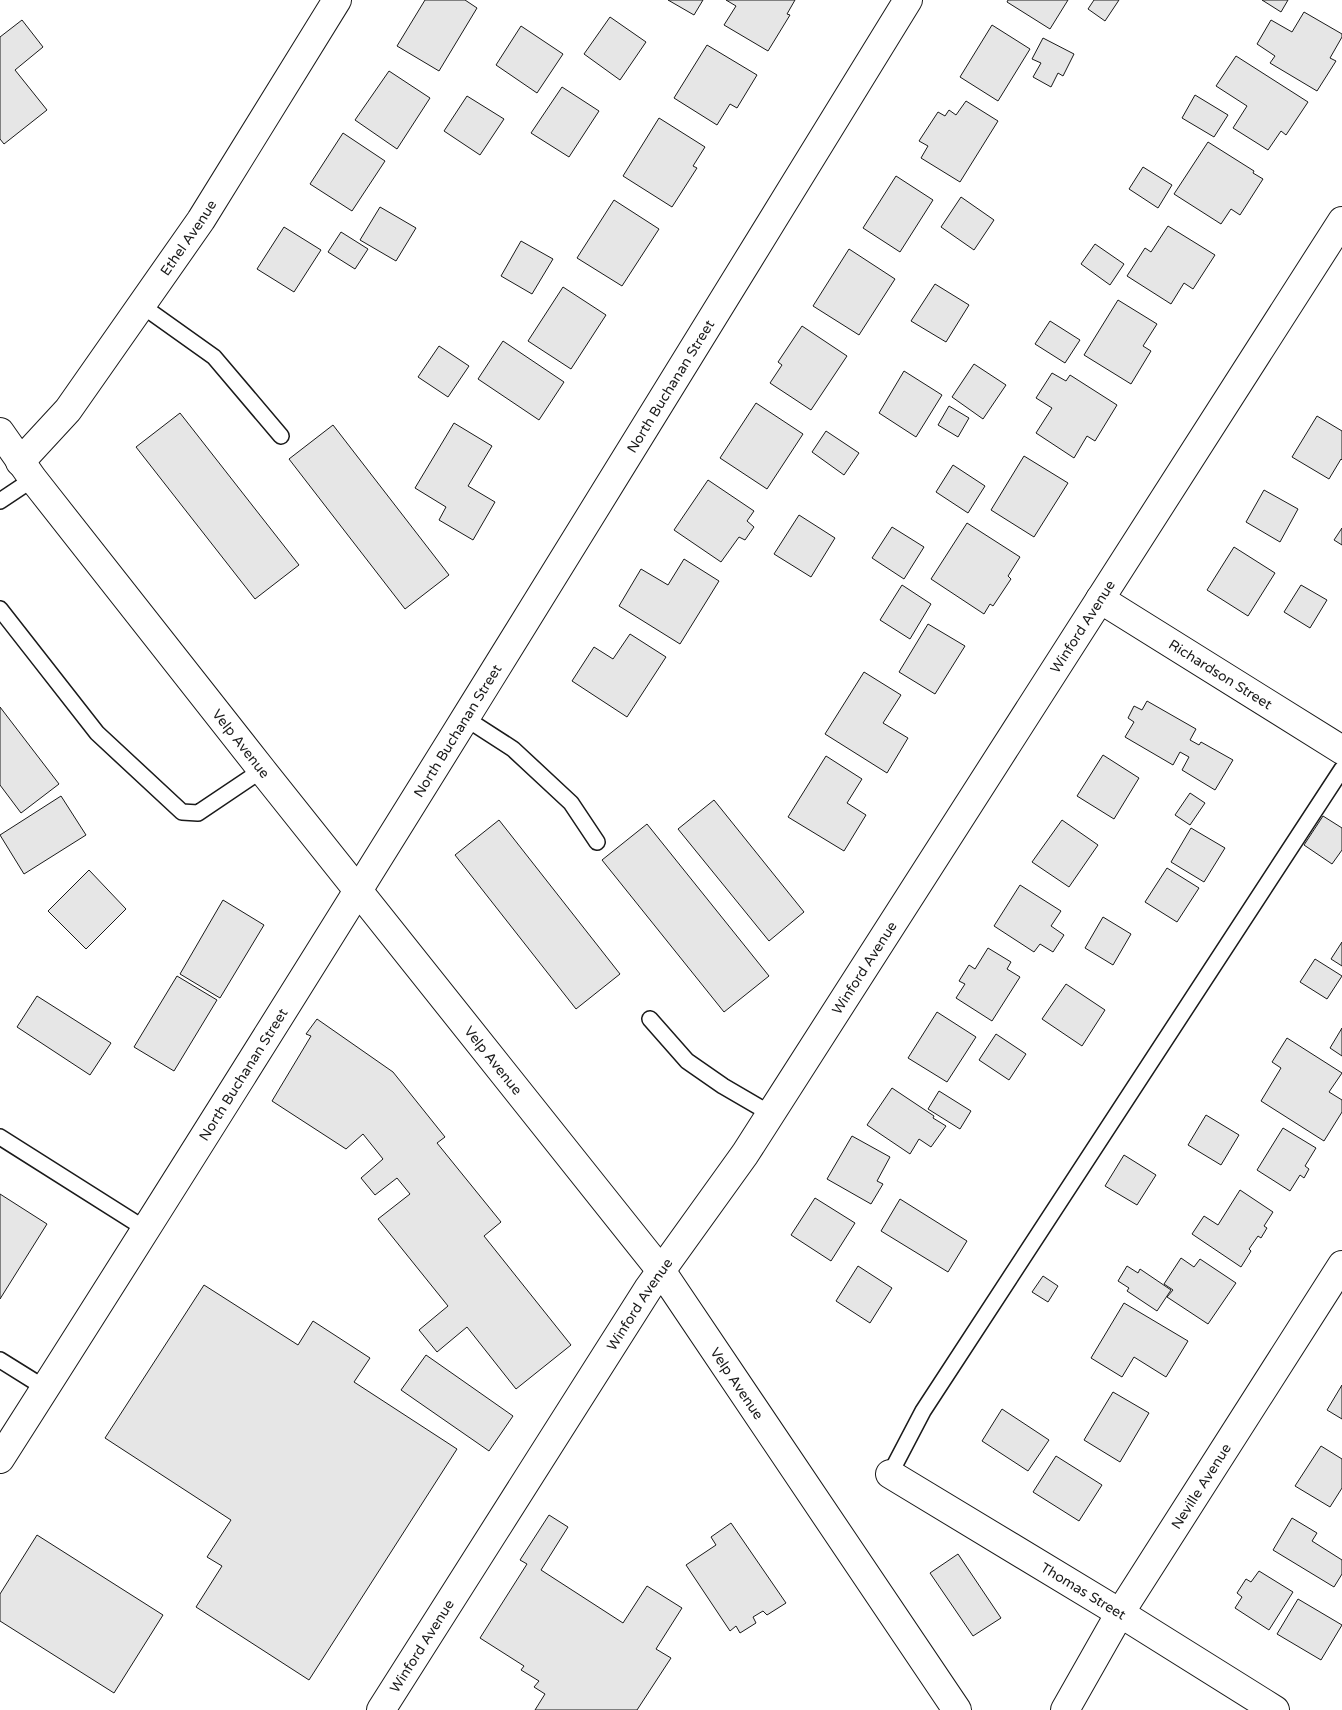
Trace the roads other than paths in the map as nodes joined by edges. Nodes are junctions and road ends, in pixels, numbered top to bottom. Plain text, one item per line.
1 (338, 0) edge
2 (908, 0) edge
3 (1342, 221) edge
4 (141, 305) junction
5 (0, 432) edge
6 (281, 436) dead end
7 (26, 471) junction
8 (0, 501) edge
9 (1100, 599) junction
10 (0, 609) edge
11 (465, 718) junction
12 (1342, 750) edge
13 (1342, 769) edge
14 (262, 770) junction
15 (597, 842) dead end
16 (358, 890) junction
17 (650, 1019) dead end
18 (771, 1114) junction
19 (0, 1138) edge
20 (147, 1230) junction
21 (1342, 1265) edge
22 (662, 1272) junction
23 (0, 1360) edge
24 (45, 1388) junction
25 (0, 1459) edge
26 (890, 1474) joint
27 (1120, 1613) junction
28 (381, 1710) edge
29 (957, 1710) edge
30 (1066, 1710) edge
31 (1275, 1710) edge

1 - 4 street, Ethel Avenue
2 - 11 street, North Buchanan Street
3 - 9 street, Winford Avenue
4 - 6 lane
4 - 7 street, Ethel Avenue
5 - 7 street, Velp Avenue
7 - 8 lane
7 - 14 street, Velp Avenue
9 - 12 street, Richardson Street
9 - 18 street, Winford Avenue
10 - 14 lane
11 - 15 lane
11 - 16 street, North Buchanan Street
13 - 26 lane
14 - 16 street, Velp Avenue
16 - 20 street, North Buchanan Street
16 - 22 street, Velp Avenue
17 - 18 lane
18 - 22 street, Winford Avenue
19 - 20 lane
20 - 24 street, North Buchanan Street
21 - 27 street, Neville Avenue
22 - 28 street, Winford Avenue
22 - 29 street, Velp Avenue
23 - 24 lane
24 - 25 street, North Buchanan Street
26 - 27 street, Thomas Street
27 - 30 street, Neville Avenue
27 - 31 street, Thomas Street

